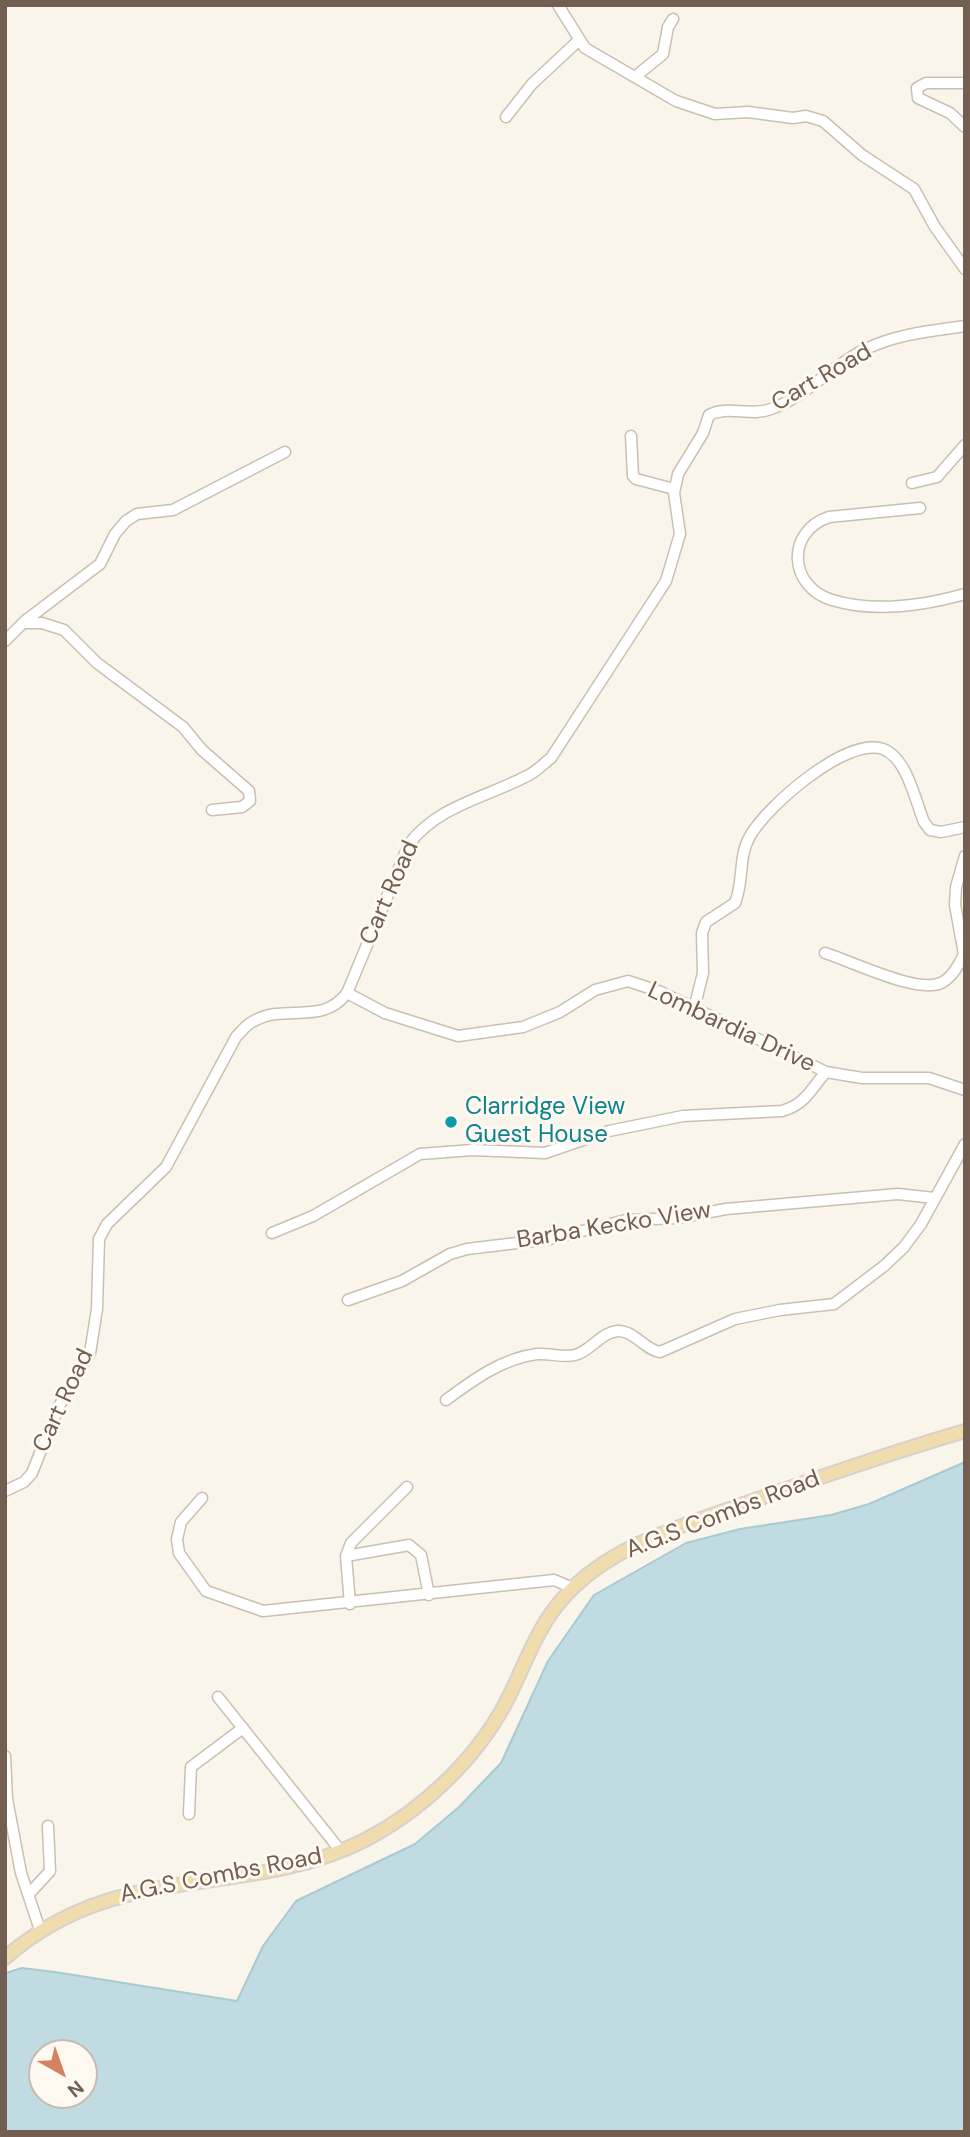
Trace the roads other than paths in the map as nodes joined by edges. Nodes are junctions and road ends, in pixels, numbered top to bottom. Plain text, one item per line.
1 (558, 5) edge
2 (673, 19) dead end
3 (578, 41) junction
4 (636, 76) junction
5 (965, 83) edge
6 (506, 117) dead end
7 (965, 127) edge
8 (965, 270) edge
9 (965, 326) edge
10 (631, 436) dead end
11 (965, 444) edge
12 (285, 452) dead end
13 (912, 483) dead end
14 (674, 489) junction
15 (920, 508) dead end
16 (965, 594) edge
17 (23, 623) junction
18 (5, 641) edge
19 (212, 810) dead end
20 (965, 827) edge
21 (965, 856) edge
22 (825, 953) dead end
23 (348, 993) junction
24 (694, 1009) junction
25 (826, 1072) junction
26 (965, 1090) edge
27 (965, 1144) edge
28 (934, 1198) junction
29 (272, 1233) dead end
30 (348, 1300) dead end
31 (446, 1401) dead end
32 (965, 1424) edge
33 (965, 1431) edge
34 (407, 1486) dead end
35 (5, 1490) edge
36 (202, 1498) dead end
37 (346, 1556) junction
38 (570, 1586) junction
39 (429, 1595) junction
40 (350, 1604) junction
41 (218, 1697) dead end
42 (243, 1728) junction
43 (5, 1756) edge
44 (189, 1814) dead end
45 (48, 1826) dead end
46 (338, 1847) junction
47 (29, 1895) junction
48 (39, 1927) junction
49 (5, 1950) edge
50 (5, 1958) edge

1 - 3 street
2 - 4 street
3 - 4 street
3 - 6 street
4 - 8 street
5 - 7 street
9 - 14 street, Cart Road
10 - 14 street
11 - 13 street
12 - 17 street
14 - 23 street, Cart Road
15 - 16 street
17 - 18 street
17 - 19 street
20 - 24 street
21 - 22 street
23 - 24 street, Lombardia Drive
23 - 35 street, Cart Road
24 - 25 street, Lombardia Drive
25 - 26 street, Lombardia Drive
25 - 29 street
27 - 28 street
28 - 30 street, Barba Kecko View
28 - 31 street
32 - 38 main road, A.G.S Combs Road
33 - 38 main road, A.G.S Combs Road
34 - 37 street
36 - 40 street
37 - 39 street
37 - 40 street
38 - 39 street
38 - 46 main road, A.G.S Combs Road
39 - 40 street
41 - 42 street
42 - 44 street
42 - 46 street
43 - 47 street
45 - 47 street
46 - 48 main road, A.G.S Combs Road
47 - 48 street
48 - 49 main road, A.G.S Combs Road
48 - 50 main road, A.G.S Combs Road

